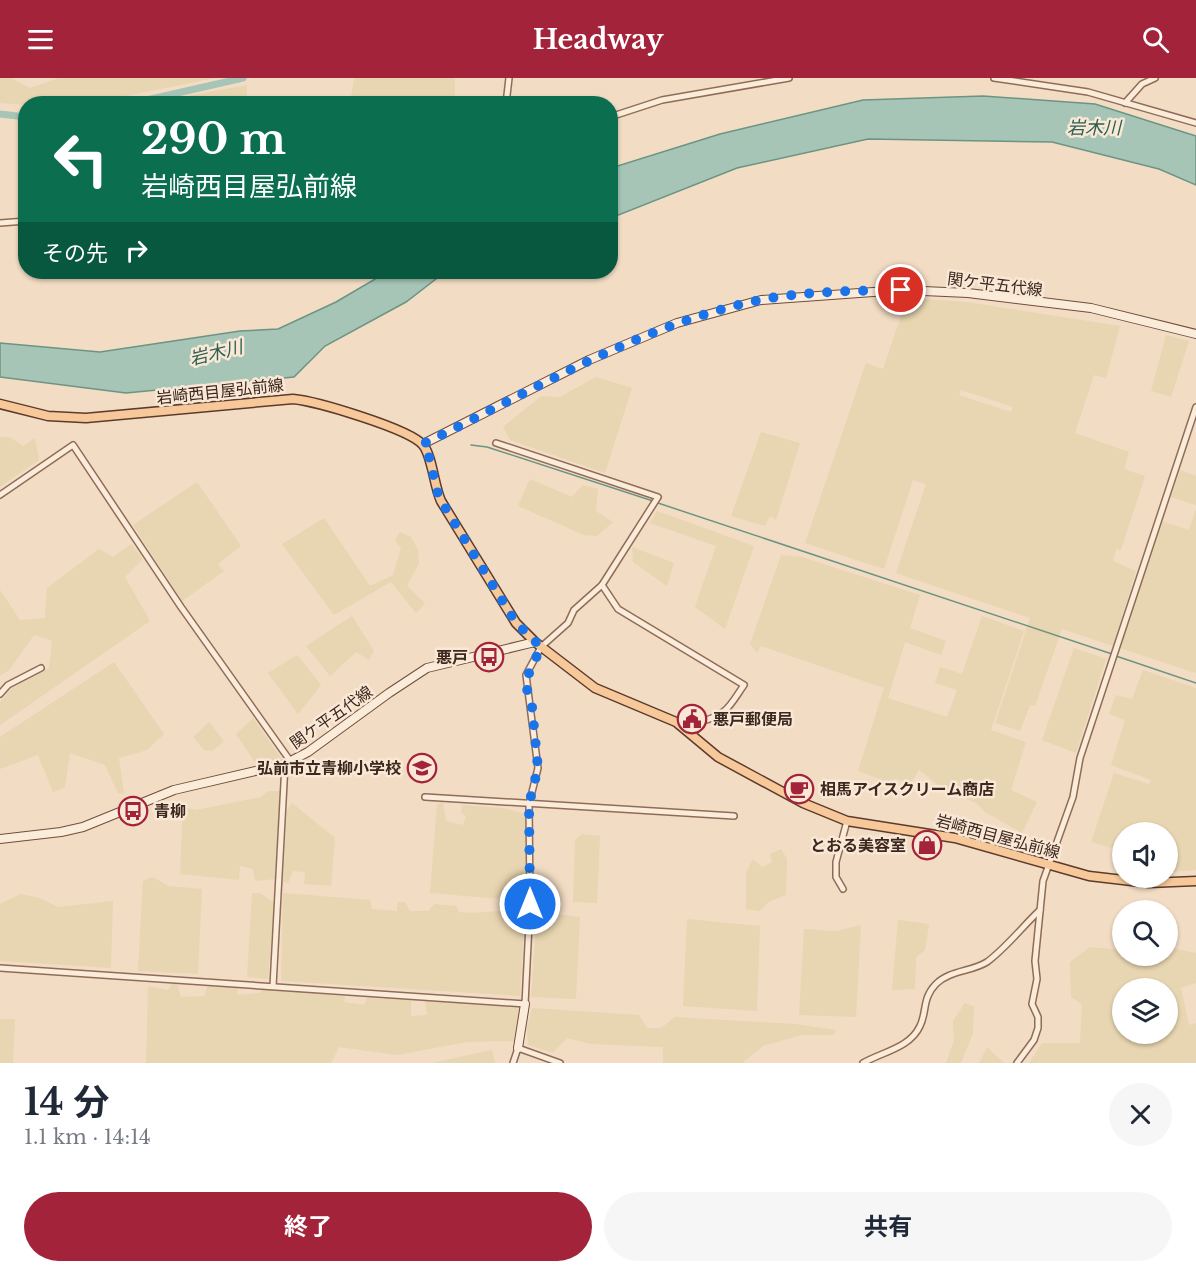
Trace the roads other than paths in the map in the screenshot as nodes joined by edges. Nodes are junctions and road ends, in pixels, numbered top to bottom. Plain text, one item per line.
1 (509, 78) edge
2 (789, 78) edge
3 (994, 78) edge
4 (1155, 78) edge
5 (507, 96) edge
6 (1125, 102) junction
7 (618, 114) edge
8 (1196, 123) edge
9 (18, 222) edge
10 (0, 224) edge
11 (1196, 334) edge
12 (0, 404) edge
13 (1196, 407) edge
14 (496, 443) dead end
15 (423, 444) junction
16 (0, 495) edge
17 (602, 585) junction
18 (538, 644) junction
19 (41, 668) dead end
20 (0, 694) edge
21 (692, 735) junction
22 (288, 763) junction
23 (426, 797) dead end
24 (529, 804) junction
25 (735, 816) dead end
26 (847, 821) junction
27 (0, 839) edge
28 (1047, 864) junction
29 (1196, 881) edge
30 (843, 889) dead end
31 (1040, 910) junction
32 (0, 968) edge
33 (273, 986) junction
34 (525, 1004) junction
35 (518, 1048) junction
36 (513, 1063) edge
37 (560, 1063) edge
38 (863, 1063) edge
39 (1017, 1063) edge

1 - 5 street
2 - 7 street
3 - 6 street
4 - 6 street
6 - 8 street
9 - 10 street
11 - 15 main road, 関ケ平五代線
12 - 15 main road, 岩崎西目屋弘前線
13 - 28 street
14 - 17 street
15 - 18 main road, 岩崎西目屋弘前線
16 - 22 street
17 - 18 street
17 - 21 street
18 - 21 main road, 岩崎西目屋弘前線
18 - 22 main road, 関ケ平五代線
18 - 24 street
19 - 20 street
21 - 26 main road, 岩崎西目屋弘前線
22 - 27 main road, 関ケ平五代線
22 - 33 street
23 - 24 street
24 - 25 street
24 - 34 street
26 - 28 main road, 岩崎西目屋弘前線
26 - 30 street
28 - 29 main road, 岩崎西目屋弘前線
28 - 31 street
31 - 38 street
31 - 39 street
32 - 33 street
33 - 34 street
34 - 35 main road
35 - 36 street
35 - 37 street

